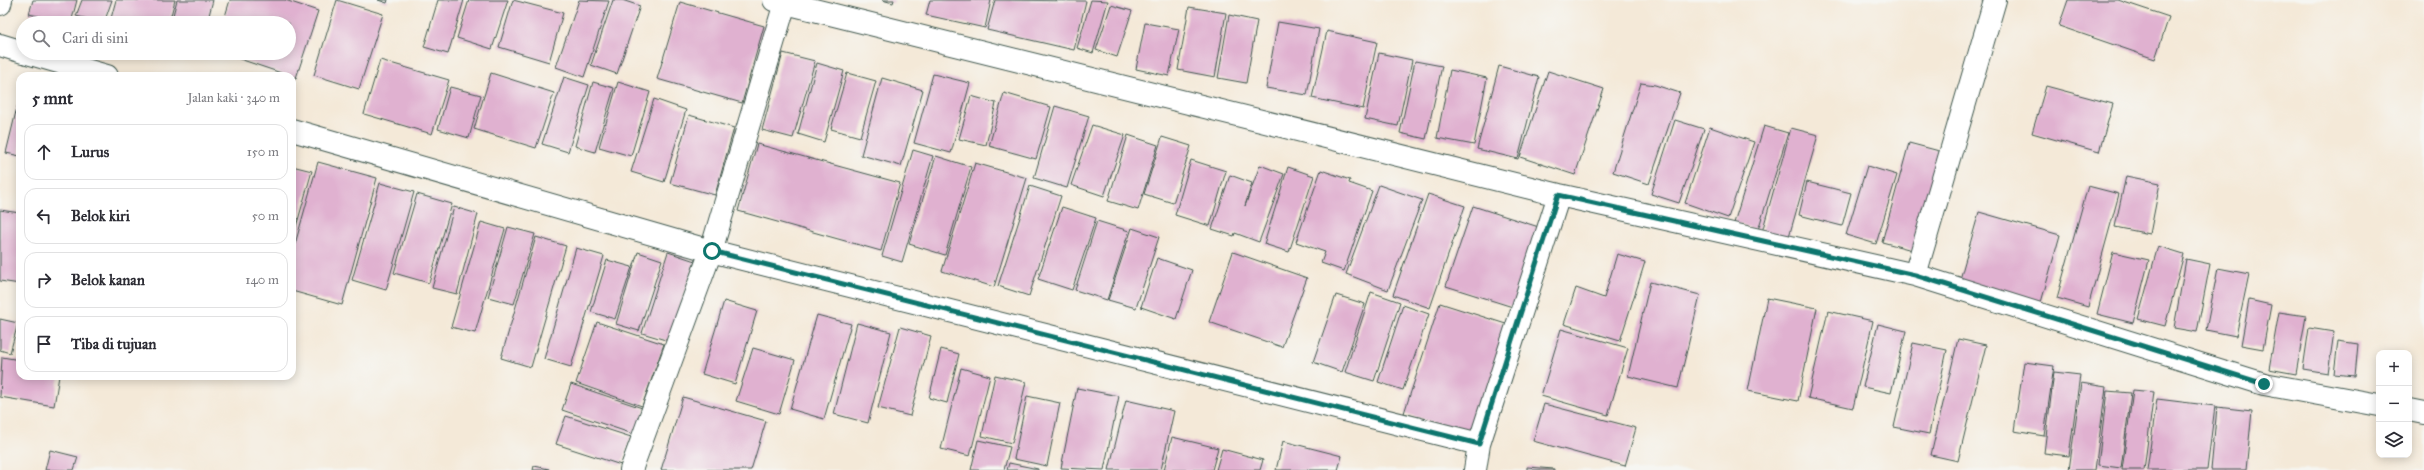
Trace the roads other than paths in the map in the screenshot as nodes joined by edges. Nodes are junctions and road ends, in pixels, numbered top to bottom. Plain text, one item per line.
1 (1, 0) edge
2 (1995, 0) edge
3 (779, 1) edge
4 (0, 4) edge
5 (0, 45) edge
6 (16, 50) edge
7 (52, 60) edge
8 (93, 72) edge
9 (296, 131) edge
10 (1558, 195) junction
11 (712, 251) junction
12 (1915, 275) junction
13 (2376, 404) edge
14 (2412, 411) edge
15 (2424, 413) edge
16 (1479, 444) junction
17 (632, 470) edge
18 (1475, 470) edge

1 - 4 street
2 - 12 street
3 - 10 street
3 - 11 street
5 - 6 street
7 - 8 street
9 - 11 street
10 - 12 street
10 - 16 street
11 - 16 street
11 - 17 street
12 - 13 street
14 - 15 street
16 - 18 street

